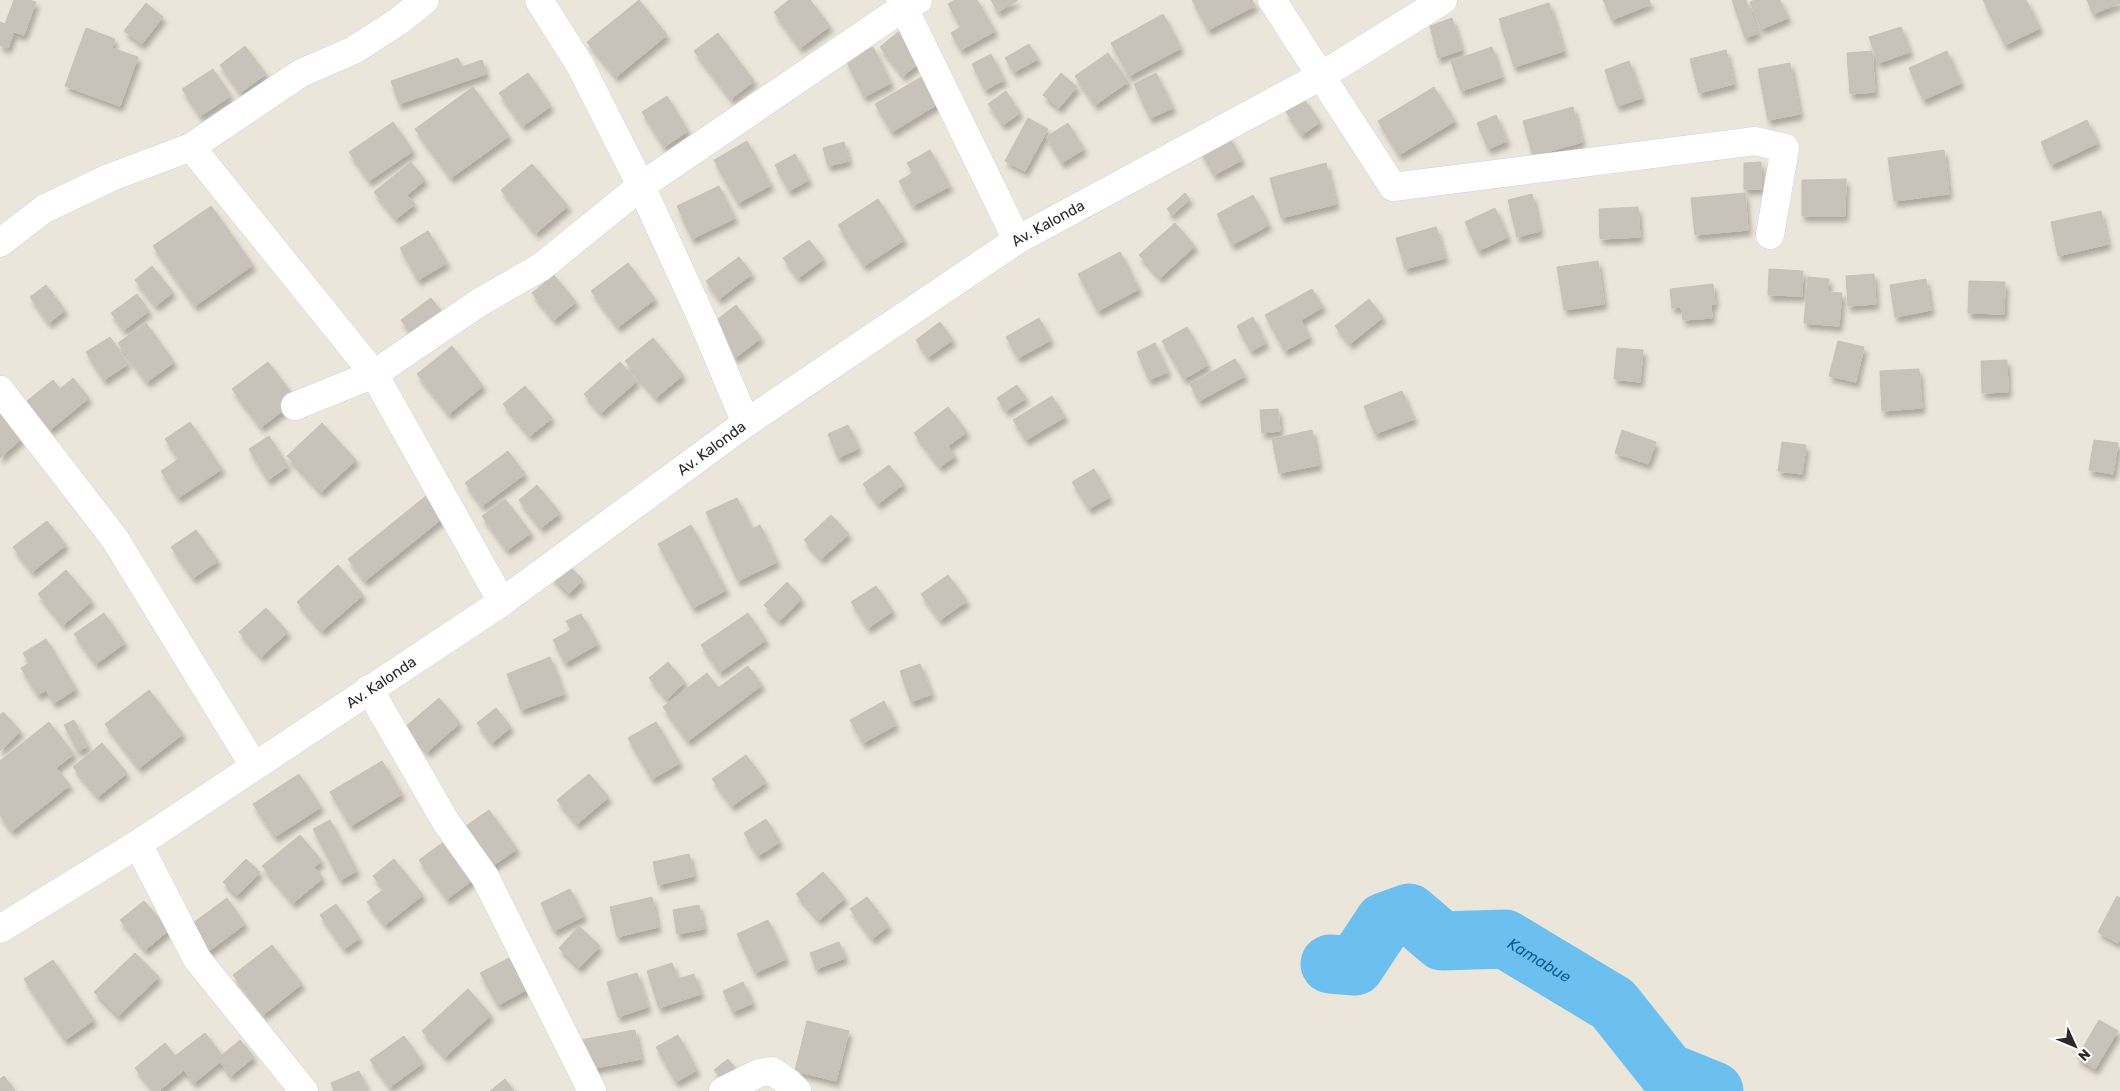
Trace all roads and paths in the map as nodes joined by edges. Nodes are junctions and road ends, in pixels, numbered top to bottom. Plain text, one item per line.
1 (425, 0) edge
2 (539, 0) edge
3 (1272, 0) edge
4 (1443, 0) edge
5 (907, 2) edge
6 (1321, 76) junction
7 (191, 147) junction
8 (641, 186) junction
9 (1770, 235) dead end
10 (1017, 240) junction
11 (0, 243) edge
12 (374, 374) junction
13 (0, 390) edge
14 (295, 406) dead end
15 (746, 423) junction
16 (502, 602) junction
17 (369, 689) junction
18 (254, 766) junction
19 (138, 844) junction
20 (0, 929) edge
21 (304, 1091) edge
22 (592, 1091) edge
23 (723, 1091) edge
24 (797, 1091) edge

1 - 7 street
2 - 8 street
3 - 6 street
4 - 6 street, Av. Kalonda
5 - 8 street
5 - 10 street
6 - 9 street
6 - 10 street, Av. Kalonda
7 - 11 street
7 - 12 street
8 - 12 street
8 - 15 street
10 - 15 street, Av. Kalonda
12 - 14 street
12 - 16 street
13 - 18 street
15 - 16 street, Av. Kalonda
16 - 17 street, Av. Kalonda
17 - 18 street, Av. Kalonda
17 - 22 street
18 - 19 street, Av. Kalonda
19 - 20 street, Av. Kalonda
19 - 21 street
23 - 24 street

